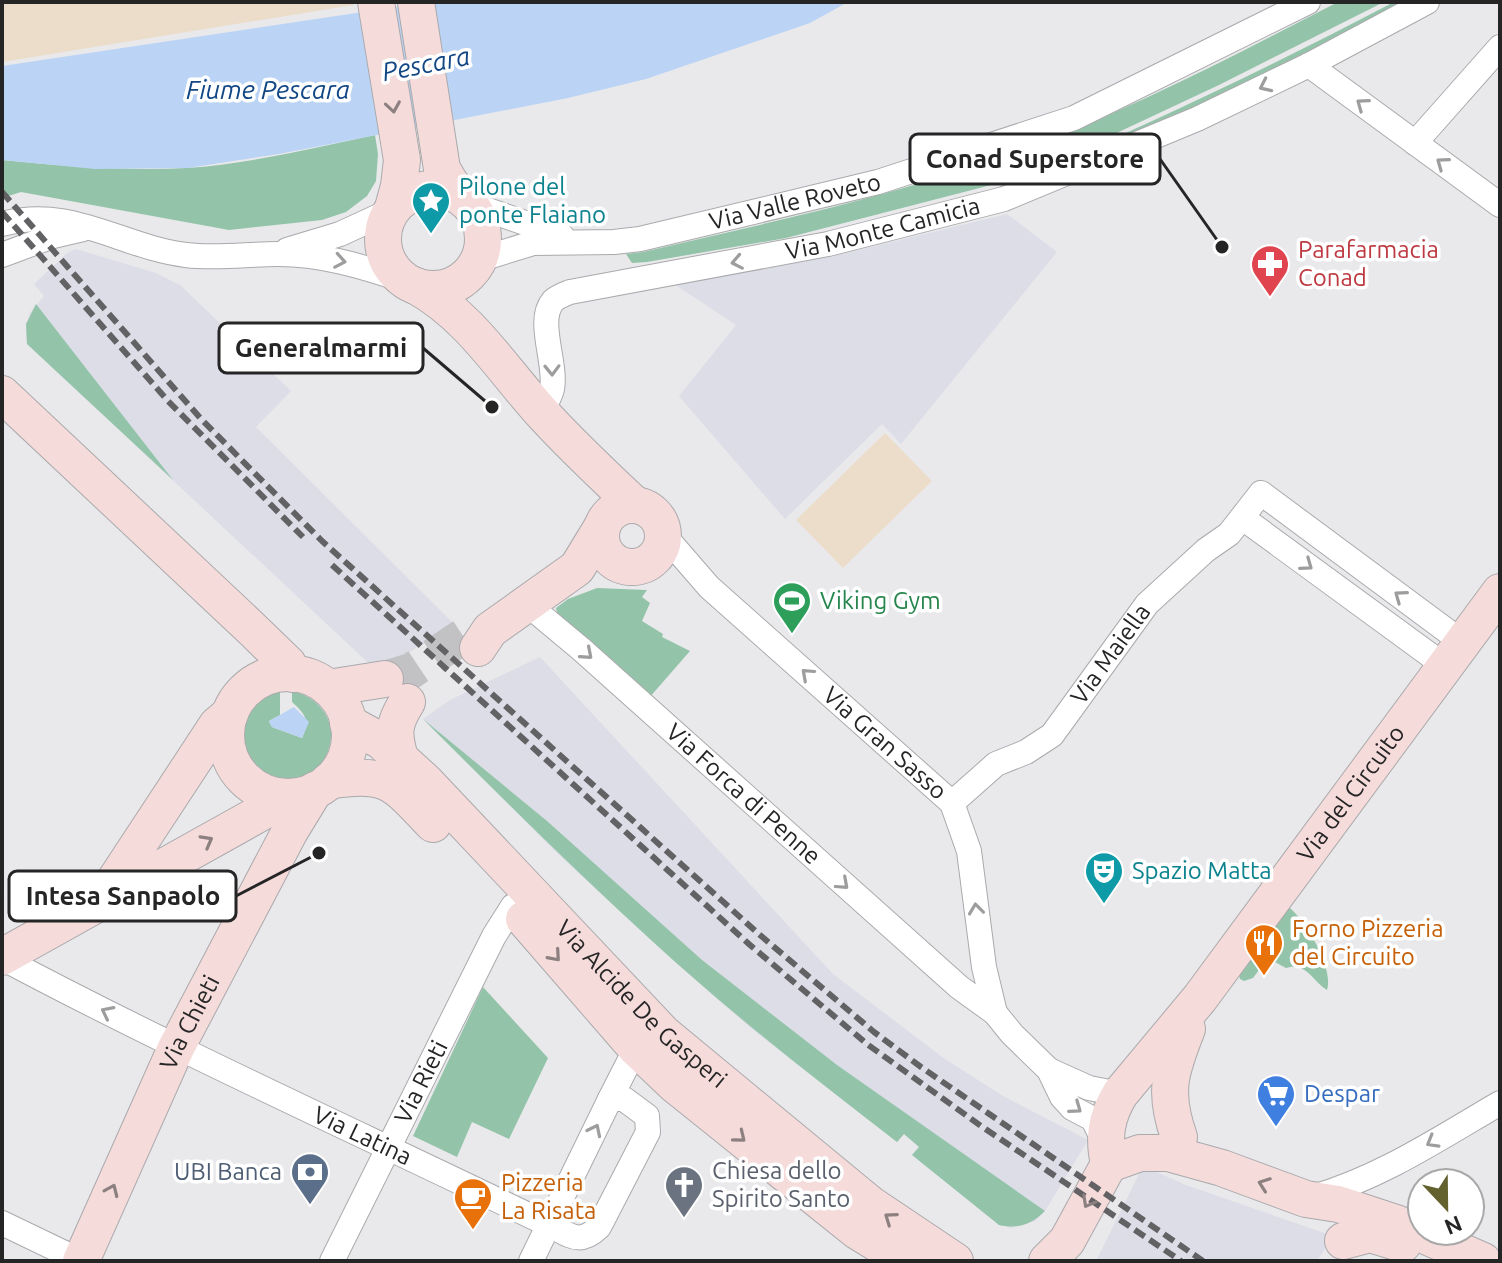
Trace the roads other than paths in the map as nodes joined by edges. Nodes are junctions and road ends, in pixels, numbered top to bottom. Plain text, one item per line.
1 (376, 2) edge
2 (416, 2) edge
3 (1308, 2) edge
4 (1427, 2) edge
5 (1500, 47) edge
6 (1309, 65) junction
7 (1415, 143) junction
8 (468, 203) junction
9 (1500, 205) edge
10 (391, 210) junction
11 (2, 224) edge
12 (93, 227) junction
13 (583, 242) junction
14 (275, 254) junction
15 (2, 255) edge
16 (474, 266) junction
17 (410, 283) junction
18 (476, 335) junction
19 (2, 394) edge
20 (541, 412) junction
21 (617, 514) junction
22 (1244, 519) junction
23 (664, 535) junction
24 (620, 565) junction
25 (577, 568) junction
26 (1500, 592) edge
27 (217, 598) junction
28 (527, 604) junction
29 (478, 638) tunnel mouth
30 (1454, 654) junction
31 (293, 674) junction
32 (328, 688) junction
33 (234, 706) junction
34 (348, 723) junction
35 (400, 758) junction
36 (311, 790) junction
37 (952, 803) junction
38 (102, 900) junction
39 (513, 906) junction
40 (2, 957) edge
41 (984, 967) junction
42 (959, 987) junction
43 (1200, 998) junction
44 (995, 1013) junction
45 (176, 1048) junction
46 (636, 1048) junction
47 (1049, 1070) junction
48 (675, 1085) junction
49 (1120, 1094) junction
50 (610, 1099) junction
51 (1500, 1103) edge
52 (648, 1132) junction
53 (1174, 1145) junction
54 (389, 1147) junction
55 (1107, 1154) junction
56 (1306, 1199) junction
57 (2, 1223) edge
58 (549, 1225) junction
59 (1337, 1251) edge
60 (1060, 1254) edge
61 (81, 1261) edge
62 (332, 1261) edge
63 (531, 1261) edge
64 (906, 1261) edge
65 (955, 1261) edge
66 (1459, 1261) edge
67 (1483, 1261) edge

1 -> 10 main road
2 - 8 main road
3 - 13 street, Via Valle Roveto
4 - 6 street, Via Monte Camicia
5 - 7 street
7 -> 6 street
6 -> 20 street, Via Monte Camicia
9 -> 7 street
8 - 10 main road
8 - 13 street, Via Valle Roveto
8 - 16 main road
10 - 14 street
10 - 17 main road
11 - 12 street
12 - 14 street
12 - 15 street
13 - 16 street, Via Valle Roveto
14 -> 17 street
16 - 17 main road
16 - 18 main road
17 - 18 main road
18 - 20 main road
19 - 27 main road
20 - 21 main road
21 - 23 main road
21 - 24 main road
21 - 25 main road
22 -> 30 street
30 -> 22 street, Via Maiella
22 - 37 street, Via Maiella
23 - 24 main road
37 -> 23 street, Via Gran Sasso
24 - 25 main road
25 - 28 main road
26 - 30 main road, Via del Circuito
27 - 31 main road
27 - 33 main road
28 - 29 main road
28 -> 42 street, Via Forca di Penne
30 - 43 main road, Via del Circuito
31 - 32 main road
31 - 33 main road
32 - 34 main road
32 - 35 main road
33 - 36 main road
33 - 38 main road
34 - 35 main road, Via Alcide De Gasperi
34 - 36 main road
65 -> 35 main road, Via Alcide De Gasperi
38 -> 36 main road
36 - 39 main road, Via Alcide De Gasperi
36 - 45 main road, Via Chieti
41 -> 37 street, Via Gran Sasso
38 - 40 main road
39 -> 46 main road, Via Alcide De Gasperi
39 - 54 street, Via Rieti
45 -> 40 street, Via Latina
41 - 42 street
41 - 44 street, Via Gran Sasso
42 - 44 street, Via Forca di Penne
43 - 49 main road, Via del Circuito
43 - 53 main road, Via del Circuito
44 - 47 street, Via Forca di Penne
45 - 54 street, Via Latina
61 -> 45 main road, Via Chieti
46 - 48 main road, Via Alcide De Gasperi
46 - 50 street
47 - 49 street, Via Forca di Penne
47 -> 55 street, Via Forca di Penne
48 - 52 street
48 -> 64 main road, Via Alcide De Gasperi
49 - 53 main road
49 - 55 main road, Via del Circuito
50 - 52 street
58 -> 50 street
51 -> 56 street
52 - 58 street, Via Latina
53 - 55 main road
56 -> 53 main road
54 - 58 street, Via Latina
54 - 62 street, Via Rieti
55 -> 60 main road, Via del Circuito
56 - 59 main road
56 - 67 main road
57 - 61 street
58 - 63 street
59 - 66 main road

